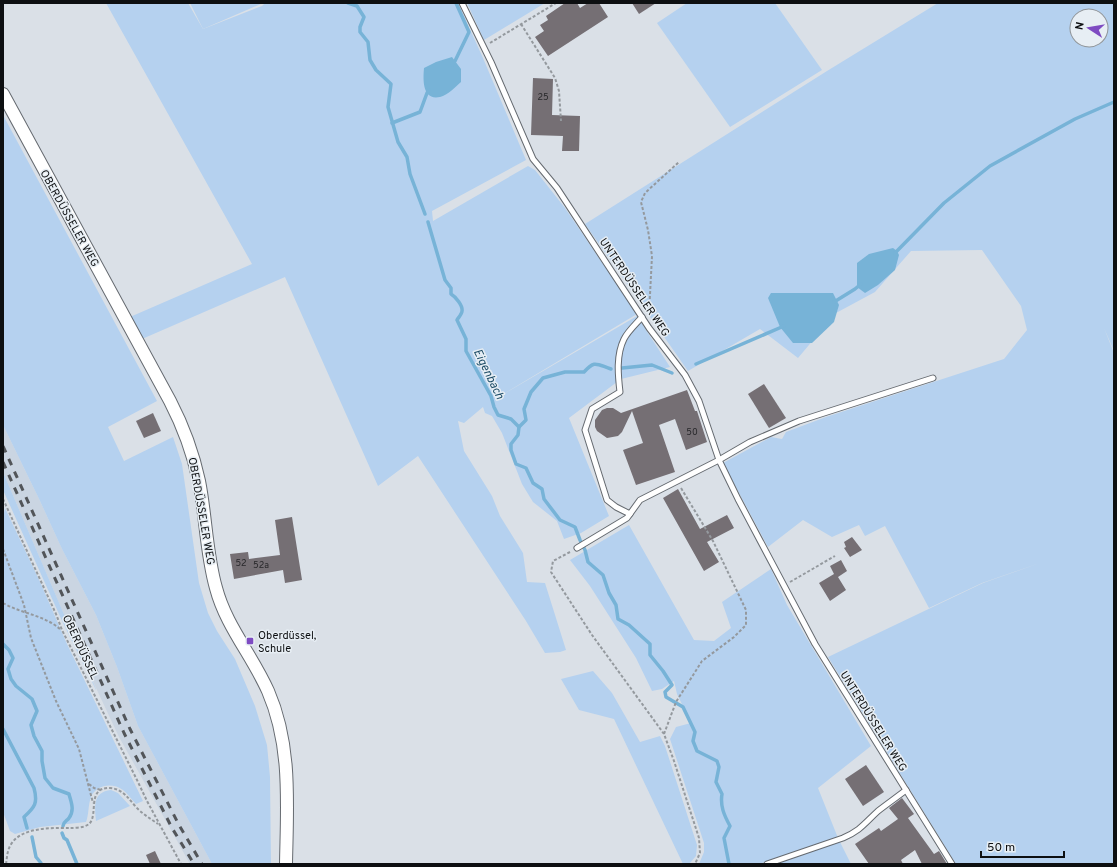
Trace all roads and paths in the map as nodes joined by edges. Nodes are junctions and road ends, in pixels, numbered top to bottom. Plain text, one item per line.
1 (462, 3) edge
2 (556, 3) edge
3 (521, 24) junction
4 (484, 46) junction
5 (3, 94) edge
6 (561, 121) dead end
7 (679, 162) dead end
8 (642, 317) junction
9 (649, 328) junction
10 (933, 378) dead end
11 (719, 460) junction
12 (677, 481) junction
13 (3, 499) edge
14 (630, 514) junction
15 (577, 548) joint
16 (3, 549) edge
17 (835, 556) dead end
18 (783, 585) junction
19 (3, 603) edge
20 (26, 614) junction
21 (62, 630) junction
22 (664, 734) junction
23 (89, 784) junction
24 (102, 790) junction
25 (906, 790) junction
26 (93, 803) junction
27 (159, 824) junction
28 (6, 864) edge
29 (181, 864) edge
30 (286, 864) edge
31 (694, 864) edge
32 (767, 864) edge
33 (952, 864) edge

1 - 4 lane, UNTERDÜSSELER WEG
2 - 3 path
3 - 4 path
3 - 6 path
4 - 8 lane, UNTERDÜSSELER WEG
5 - 30 street, OBERDÜSSELER WEG
7 - 9 path
8 - 9 lane, UNTERDÜSSELER WEG
8 - 14 lane
9 - 11 lane, UNTERDÜSSELER WEG
10 - 11 lane
11 - 12 lane
11 - 18 lane, UNTERDÜSSELER WEG
12 - 14 lane
12 - 22 path
13 - 21 path, OBERDÜSSEL
14 - 15 lane
15 - 22 path
16 - 20 path
17 - 18 path
18 - 25 lane, UNTERDÜSSELER WEG
19 - 20 path
20 - 21 path
20 - 23 path
21 - 27 path, OBERDÜSSEL
22 - 31 path
23 - 24 path
23 - 26 path
24 - 26 path
24 - 27 path
25 - 32 lane
25 - 33 lane, UNTERDÜSSELER WEG
26 - 28 path
27 - 29 path

